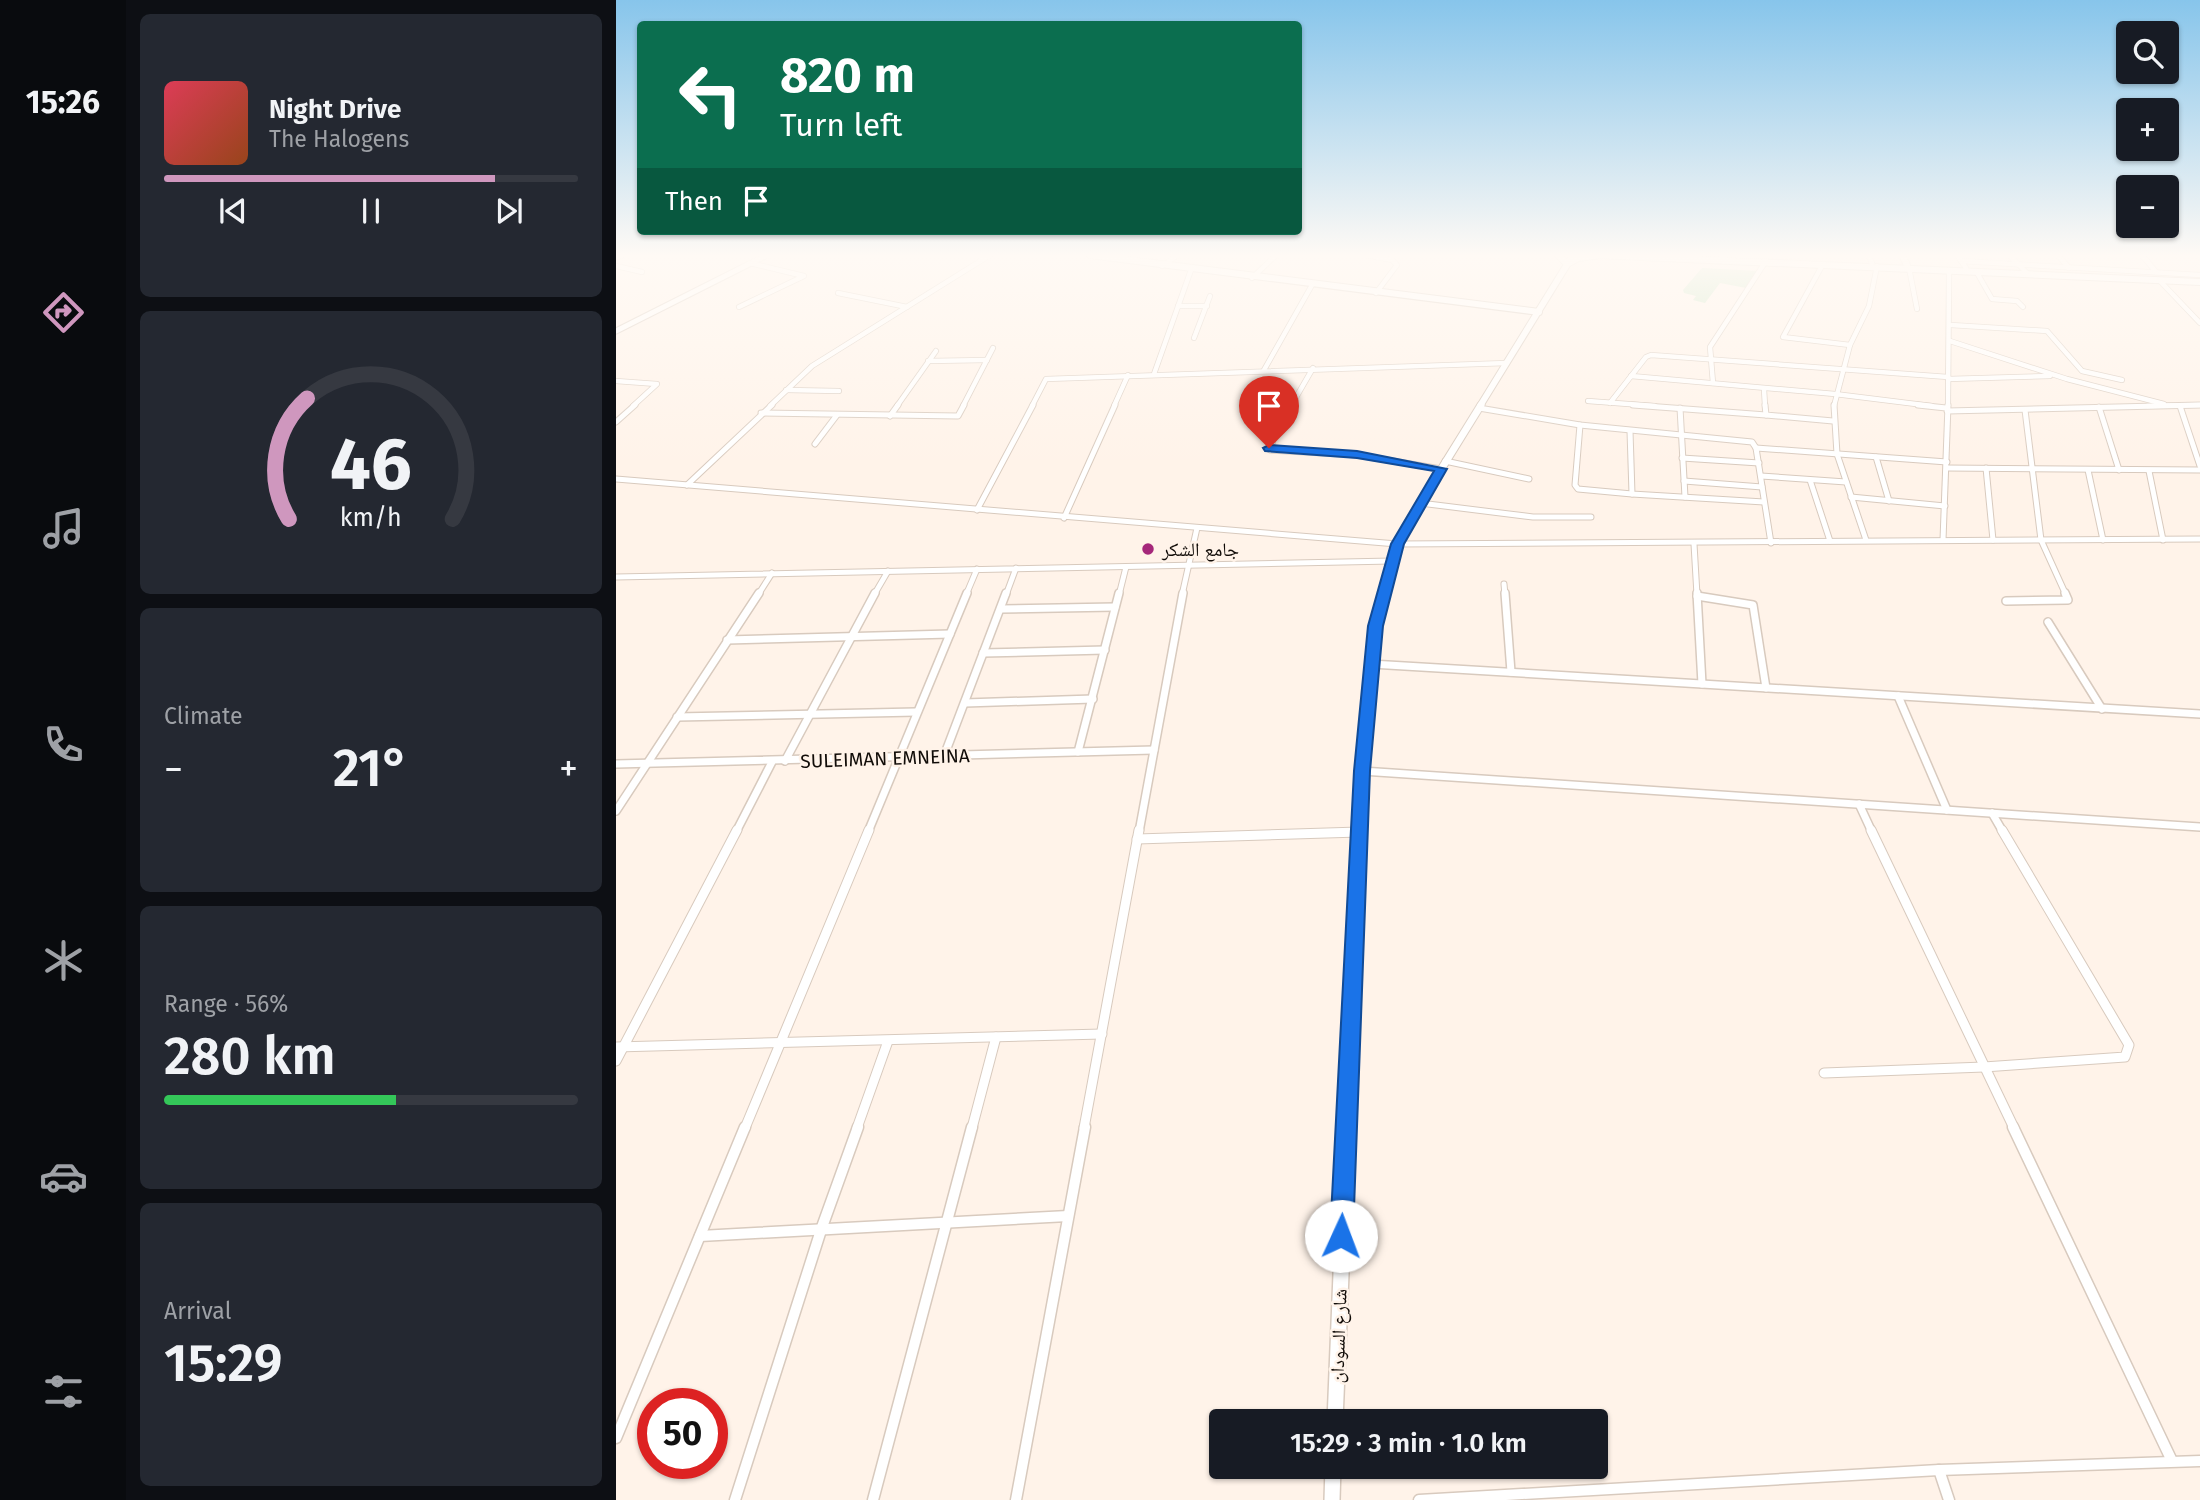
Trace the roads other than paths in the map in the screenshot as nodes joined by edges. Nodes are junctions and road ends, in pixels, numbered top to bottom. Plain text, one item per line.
1 (878, 325) edge
2 (1171, 325) edge
3 (1199, 325) edge
4 (1289, 325) edge
5 (1531, 325) edge
6 (1724, 325) edge
7 (1790, 325) edge
8 (1860, 325) edge
9 (1951, 326) joint
10 (1194, 338) dead end
11 (1950, 341) junction
12 (1850, 345) junction
13 (993, 348) dead end
14 (936, 351) dead end
15 (1710, 358) junction
16 (987, 360) junction
17 (928, 362) junction
18 (1507, 363) junction
19 (1843, 367) junction
20 (1313, 368) junction
21 (1264, 370) junction
22 (1154, 374) junction
23 (1128, 375) junction
24 (1631, 376) junction
25 (2058, 376) junction
26 (1948, 378) junction
27 (2122, 380) dead end
28 (616, 381) edge
29 (1713, 383) junction
30 (1764, 389) junction
31 (785, 390) junction
32 (839, 391) dead end
33 (1835, 394) junction
34 (1588, 401) dead end
35 (1610, 403) junction
36 (2200, 405) edge
37 (2168, 406) junction
38 (2180, 406) junction
39 (2099, 407) junction
40 (1479, 408) junction
41 (1680, 408) junction
42 (1947, 409) junction
43 (2025, 410) junction
44 (761, 413) junction
45 (837, 415) junction
46 (1766, 415) junction
47 (890, 416) junction
48 (1833, 421) junction
49 (616, 422) edge
50 (1580, 425) junction
51 (1630, 431) junction
52 (1681, 435) junction
53 (815, 444) dead end
54 (1756, 448) junction
55 (1837, 454) junction
56 (1876, 457) junction
57 (1682, 458) junction
58 (1759, 463) junction
59 (2199, 464) edge
60 (1443, 465) junction
61 (1947, 465) junction
62 (1986, 468) junction
63 (2031, 468) junction
64 (2088, 470) junction
65 (2119, 470) junction
66 (2149, 471) junction
67 (1761, 476) junction
68 (616, 479) edge
69 (1529, 479) dead end
70 (1810, 480) junction
71 (1684, 481) junction
72 (1846, 482) junction
73 (687, 485) junction
74 (1762, 487) junction
75 (1632, 494) junction
76 (1685, 497) junction
77 (1851, 497) junction
78 (1889, 501) junction
79 (1764, 502) junction
80 (1420, 503) junction
81 (1945, 506) junction
82 (977, 510) junction
83 (1591, 517) dead end
84 (1064, 518) junction
85 (1197, 528) junction
86 (2200, 539) edge
87 (1866, 540) junction
88 (1943, 540) junction
89 (1993, 540) junction
90 (2041, 540) junction
91 (2103, 540) junction
92 (2163, 540) junction
93 (1830, 541) junction
94 (1771, 543) junction
95 (1397, 544) junction
96 (1694, 544) junction
97 (1392, 561) junction
98 (1188, 564) junction
99 (1126, 567) junction
100 (1016, 568) junction
101 (977, 569) junction
102 (888, 571) junction
103 (772, 573) junction
104 (616, 577) edge
105 (1504, 584) dead end
106 (1697, 596) junction
107 (2006, 601) dead end
108 (1115, 607) junction
109 (1001, 609) junction
110 (2048, 622) dead end
111 (950, 634) junction
112 (850, 636) junction
113 (727, 640) junction
114 (1105, 650) junction
115 (983, 653) junction
116 (1371, 664) junction
117 (1511, 673) junction
118 (1702, 684) junction
119 (1766, 688) junction
120 (1898, 696) junction
121 (1093, 699) junction
122 (965, 703) junction
123 (2102, 709) junction
124 (916, 712) junction
125 (808, 714) junction
126 (2200, 714) edge
127 (677, 717) junction
128 (1154, 750) junction
129 (1078, 752) junction
130 (944, 756) junction
131 (897, 757) junction
132 (785, 761) junction
133 (772, 762) junction
134 (616, 764) edge
135 (646, 764) junction
136 (1362, 771) junction
137 (1859, 804) junction
138 (1947, 810) junction
139 (616, 811) edge
140 (1992, 813) junction
141 (2200, 827) edge
142 (1359, 832) junction
143 (1137, 839) junction
144 (1102, 1034) junction
145 (996, 1037) junction
146 (888, 1041) junction
147 (779, 1042) junction
148 (620, 1047) edge
149 (616, 1061) edge
150 (1984, 1067) junction
151 (1824, 1073) dead end
152 (1068, 1216) junction
153 (948, 1221) junction
154 (822, 1227) junction
155 (700, 1236) junction
156 (1335, 1409) edge
157 (616, 1438) edge
158 (2172, 1461) junction
159 (2200, 1461) edge
160 (1939, 1470) junction
161 (1333, 1479) edge
162 (735, 1500) edge
163 (873, 1500) edge
164 (1016, 1500) edge
165 (1332, 1500) edge
166 (1419, 1500) edge
167 (1949, 1500) edge

1 - 31 street
2 - 22 street
3 - 10 street
4 - 21 street
5 - 18 main road, شارع السودان
6 - 15 street
7 - 12 street
8 - 12 street
9 - 11 street
9 - 27 street
11 - 25 street
11 - 26 street
12 - 19 street
13 - 16 street
14 - 17 street
15 - 19 street
15 - 24 street
15 - 29 street
16 - 17 street
16 - 47 street
17 - 47 street
18 - 20 street
18 - 40 main road, شارع السودان
19 - 26 street
19 - 33 street
20 - 21 street
20 - 60 street
21 - 22 street
22 - 23 street
23 - 82 street
23 - 84 street
24 - 29 street
24 - 35 street
25 - 26 street
25 - 37 street
26 - 42 street
28 - 49 street
29 - 30 street
30 - 33 street
30 - 46 street
31 - 32 street
31 - 44 street
33 - 42 street
33 - 48 street
34 - 35 street
35 - 41 street
36 - 38 street
37 - 38 street
37 - 39 street
38 - 59 street
39 - 43 street
39 - 65 street
40 - 50 street
40 - 60 main road, شارع السودان
41 - 46 street
41 - 52 street
42 - 43 street
42 - 61 street
43 - 63 street
44 - 45 street
44 - 73 street
45 - 47 street
45 - 53 street
46 - 48 street
48 - 55 street
50 - 51 street
50 - 75 street
51 - 52 street
51 - 75 street
52 - 54 street
52 - 57 street
54 - 55 street
54 - 58 street
55 - 56 street
55 - 72 street
56 - 61 street
56 - 78 street
57 - 58 street
57 - 71 street
58 - 67 street
59 - 66 street
60 - 69 street
60 - 80 main road, شارع السودان
61 - 62 street
61 - 81 street
62 - 63 street
62 - 89 street
63 - 64 street
63 - 90 street
64 - 65 street
64 - 91 street
65 - 66 street
66 - 92 street
67 - 70 street
67 - 74 street
68 - 73 street
70 - 72 street
70 - 93 street
71 - 74 street
71 - 76 street
72 - 77 street
73 - 82 street
74 - 79 street
75 - 76 street
76 - 79 street
77 - 78 street
77 - 87 street
78 - 81 street
79 - 94 street
80 - 83 street
80 - 95 main road, شارع السودان
81 - 88 street
82 - 84 street
84 - 85 street
85 - 95 street
85 - 98 street
86 - 92 street
87 - 88 street
87 - 93 street
88 - 89 street
89 - 90 street
90 - 91 street
90 - 107 street
91 - 92 street
93 - 94 street
94 - 96 street
95 - 96 street
95 - 97 main road, شارع السودان
96 - 106 street
97 - 98 street
97 - 116 main road, شارع السودان
98 - 99 street
98 - 128 street
99 - 100 street
99 - 108 street
100 - 101 street
100 - 109 street
101 - 102 street
101 - 111 street
102 - 103 street
102 - 112 street
103 - 104 street
103 - 113 street
105 - 117 street
106 - 118 street
106 - 119 street
108 - 109 street
108 - 114 street
109 - 115 street
110 - 123 street
111 - 112 street
111 - 124 street
112 - 113 street
112 - 125 street
113 - 127 street
114 - 115 street
114 - 121 street
115 - 122 street
116 - 117 street
116 - 136 main road, شارع السودان
117 - 118 street
118 - 119 street
119 - 120 street
120 - 123 street
120 - 138 street
121 - 122 street
121 - 129 street
122 - 130 street
123 - 126 street
124 - 125 street
124 - 131 street
125 - 127 street
125 - 132 street
127 - 135 street
128 - 129 street, SULEIMAN EMNEINA
128 - 143 street
129 - 130 street, SULEIMAN EMNEINA
130 - 131 street, SULEIMAN EMNEINA
131 - 132 street, SULEIMAN EMNEINA
131 - 147 street
132 - 133 street, SULEIMAN EMNEINA
133 - 135 street, SULEIMAN EMNEINA
133 - 148 street
134 - 135 street, SULEIMAN EMNEINA
135 - 139 street
136 - 137 street
136 - 142 main road, شارع السودان
137 - 138 street
137 - 150 street
138 - 140 street
140 - 141 street
140 - 150 street
142 - 143 street
142 - 156 main road, شارع السودان
143 - 144 street
144 - 145 street
144 - 152 street
145 - 146 street
145 - 153 street
146 - 147 street
146 - 154 street
147 - 148 street
147 - 155 street
148 - 149 street
150 - 151 street
150 - 158 street
152 - 153 street
152 - 164 street
153 - 154 street
153 - 163 street
154 - 155 street
154 - 162 street
155 - 157 street
158 - 159 street
158 - 160 street
160 - 166 street
160 - 167 street
161 - 165 main road

